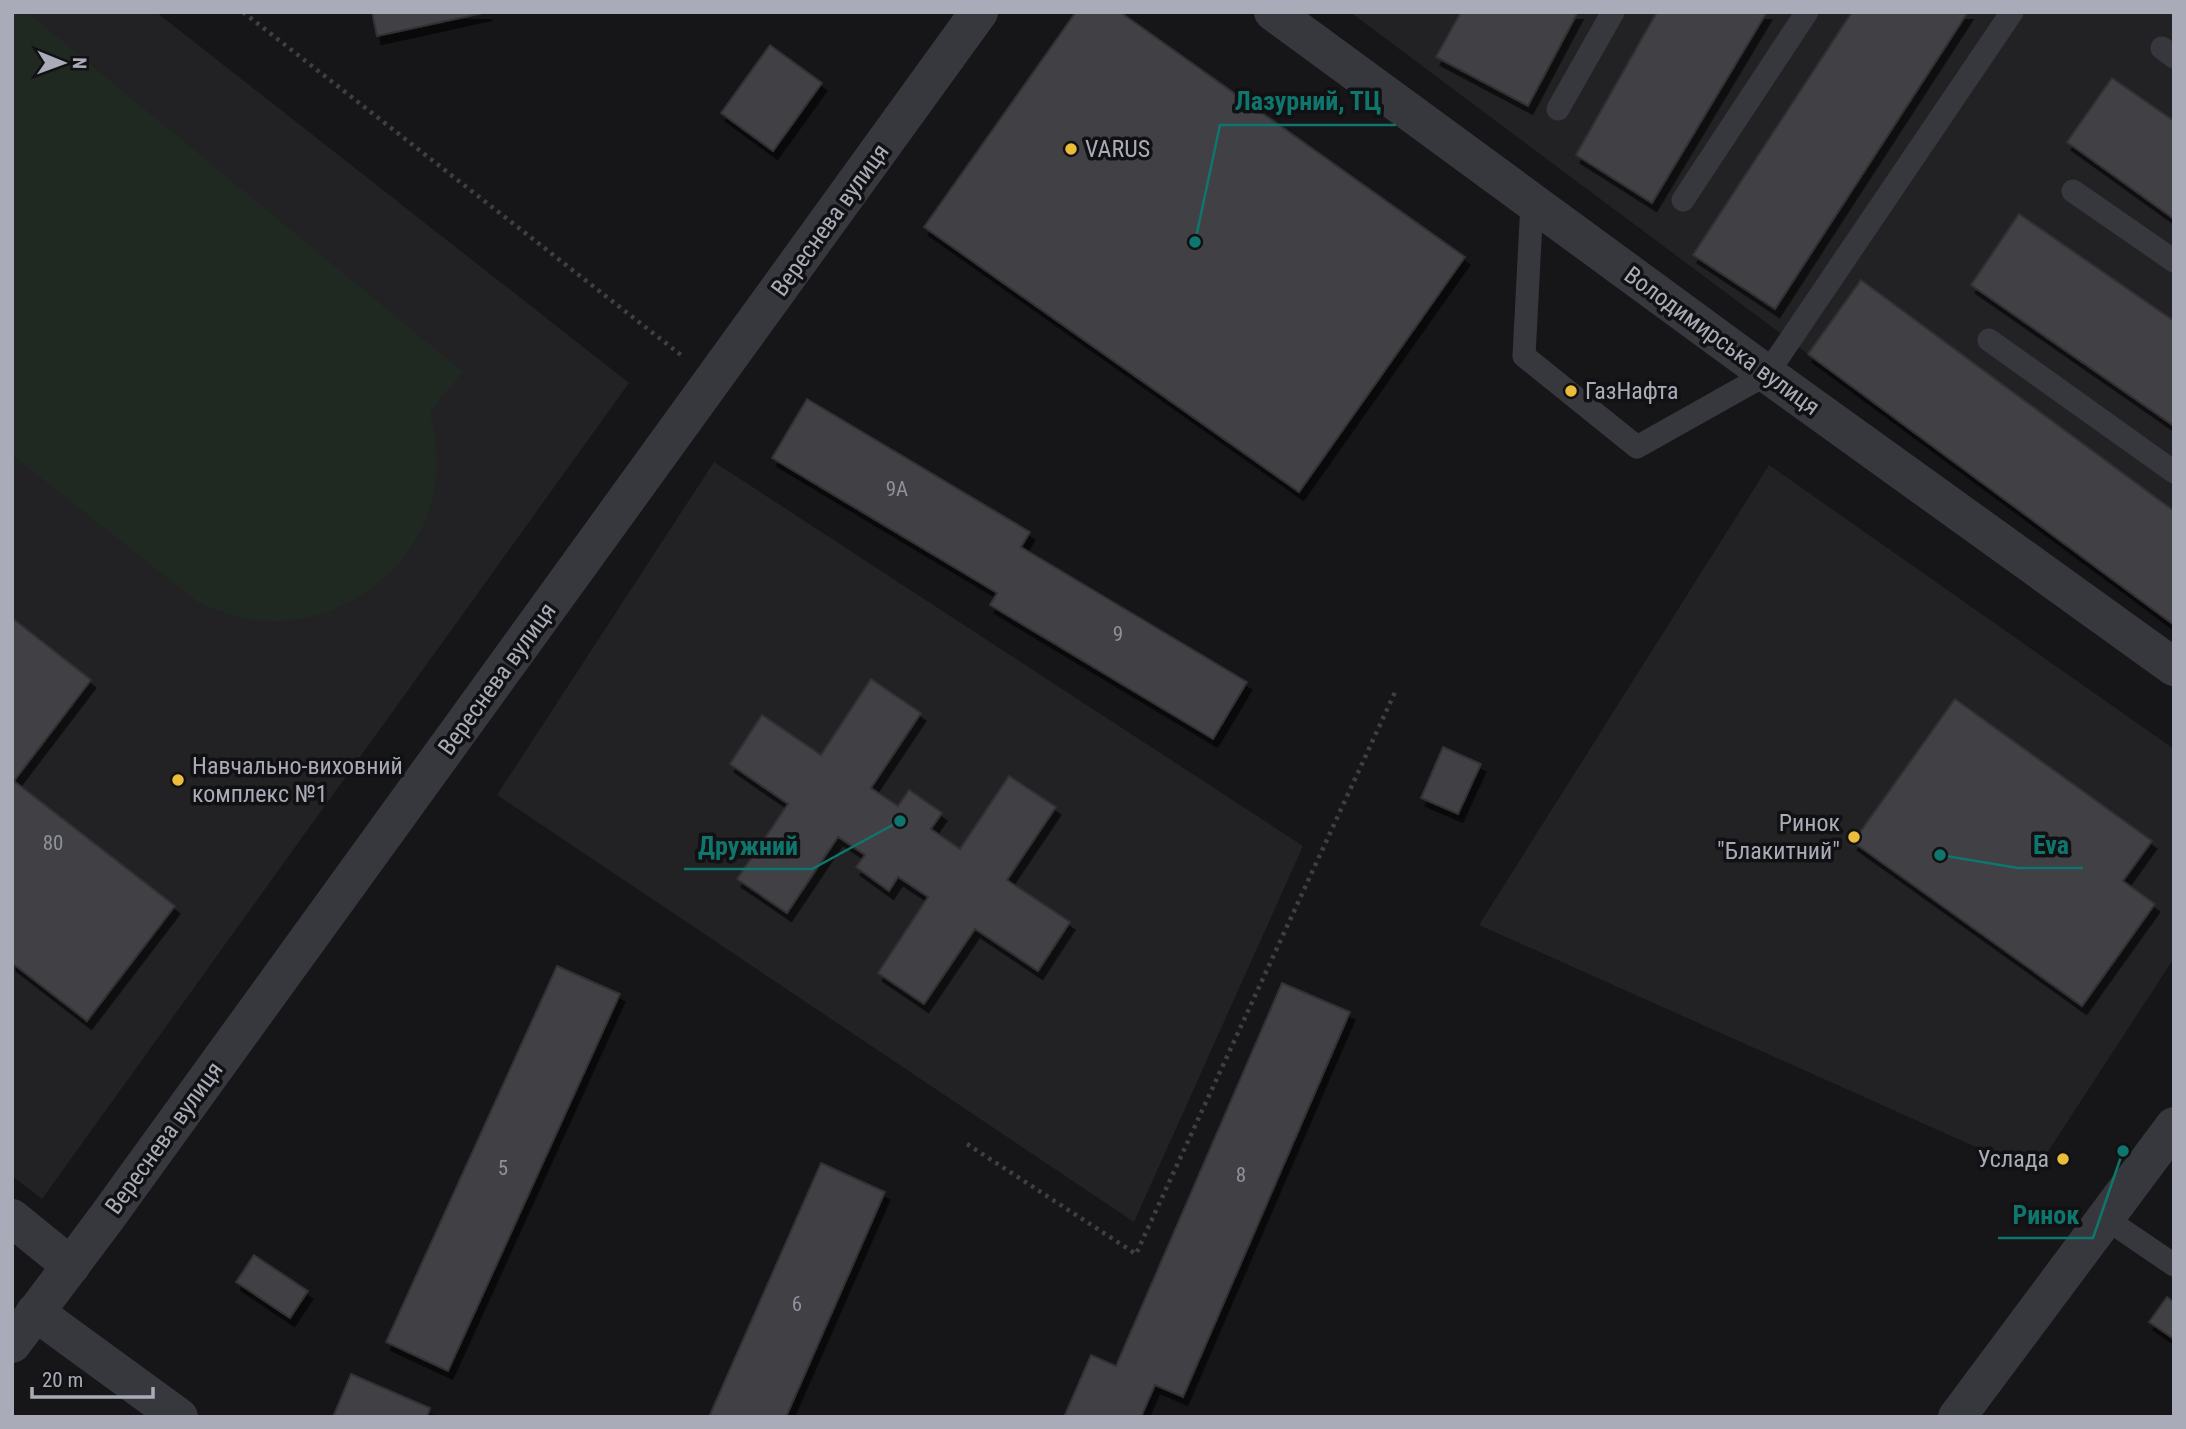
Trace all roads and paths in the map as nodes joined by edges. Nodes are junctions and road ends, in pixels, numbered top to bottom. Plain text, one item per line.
1 (243, 12) edge
2 (979, 12) edge
3 (1273, 12) edge
4 (1613, 12) edge
5 (1807, 12) edge
6 (2012, 12) edge
7 (1558, 109) dead end
8 (2073, 191) dead end
9 (1683, 200) dead end
10 (1532, 202) junction
11 (2174, 261) edge
12 (1989, 340) dead end
13 (1767, 374) junction
14 (713, 381) junction
15 (2174, 472) edge
16 (2174, 667) edge
17 (1396, 690) dead end
18 (2174, 1126) edge
19 (967, 1144) dead end
20 (12, 1218) edge
21 (2105, 1218) junction
22 (2174, 1265) edge
23 (71, 1266) junction
24 (35, 1312) junction
25 (12, 1344) edge
26 (179, 1417) edge
27 (1957, 1417) edge

1 - 14 path
2 - 14 street, Вереснева вулиця
3 - 10 street, Володимирська вулиця
4 - 7 lane
5 - 9 lane
6 - 13 lane
8 - 11 lane
10 - 13 street, Володимирська вулиця
10 - 13 lane
12 - 15 lane
13 - 16 street, Володимирська вулиця
14 - 23 street, Вереснева вулиця
17 - 19 path
18 - 21 street
20 - 23 street
21 - 22 lane
21 - 27 street
23 - 24 street, Вереснева вулиця
24 - 25 street, Вереснева вулиця
24 - 26 street

